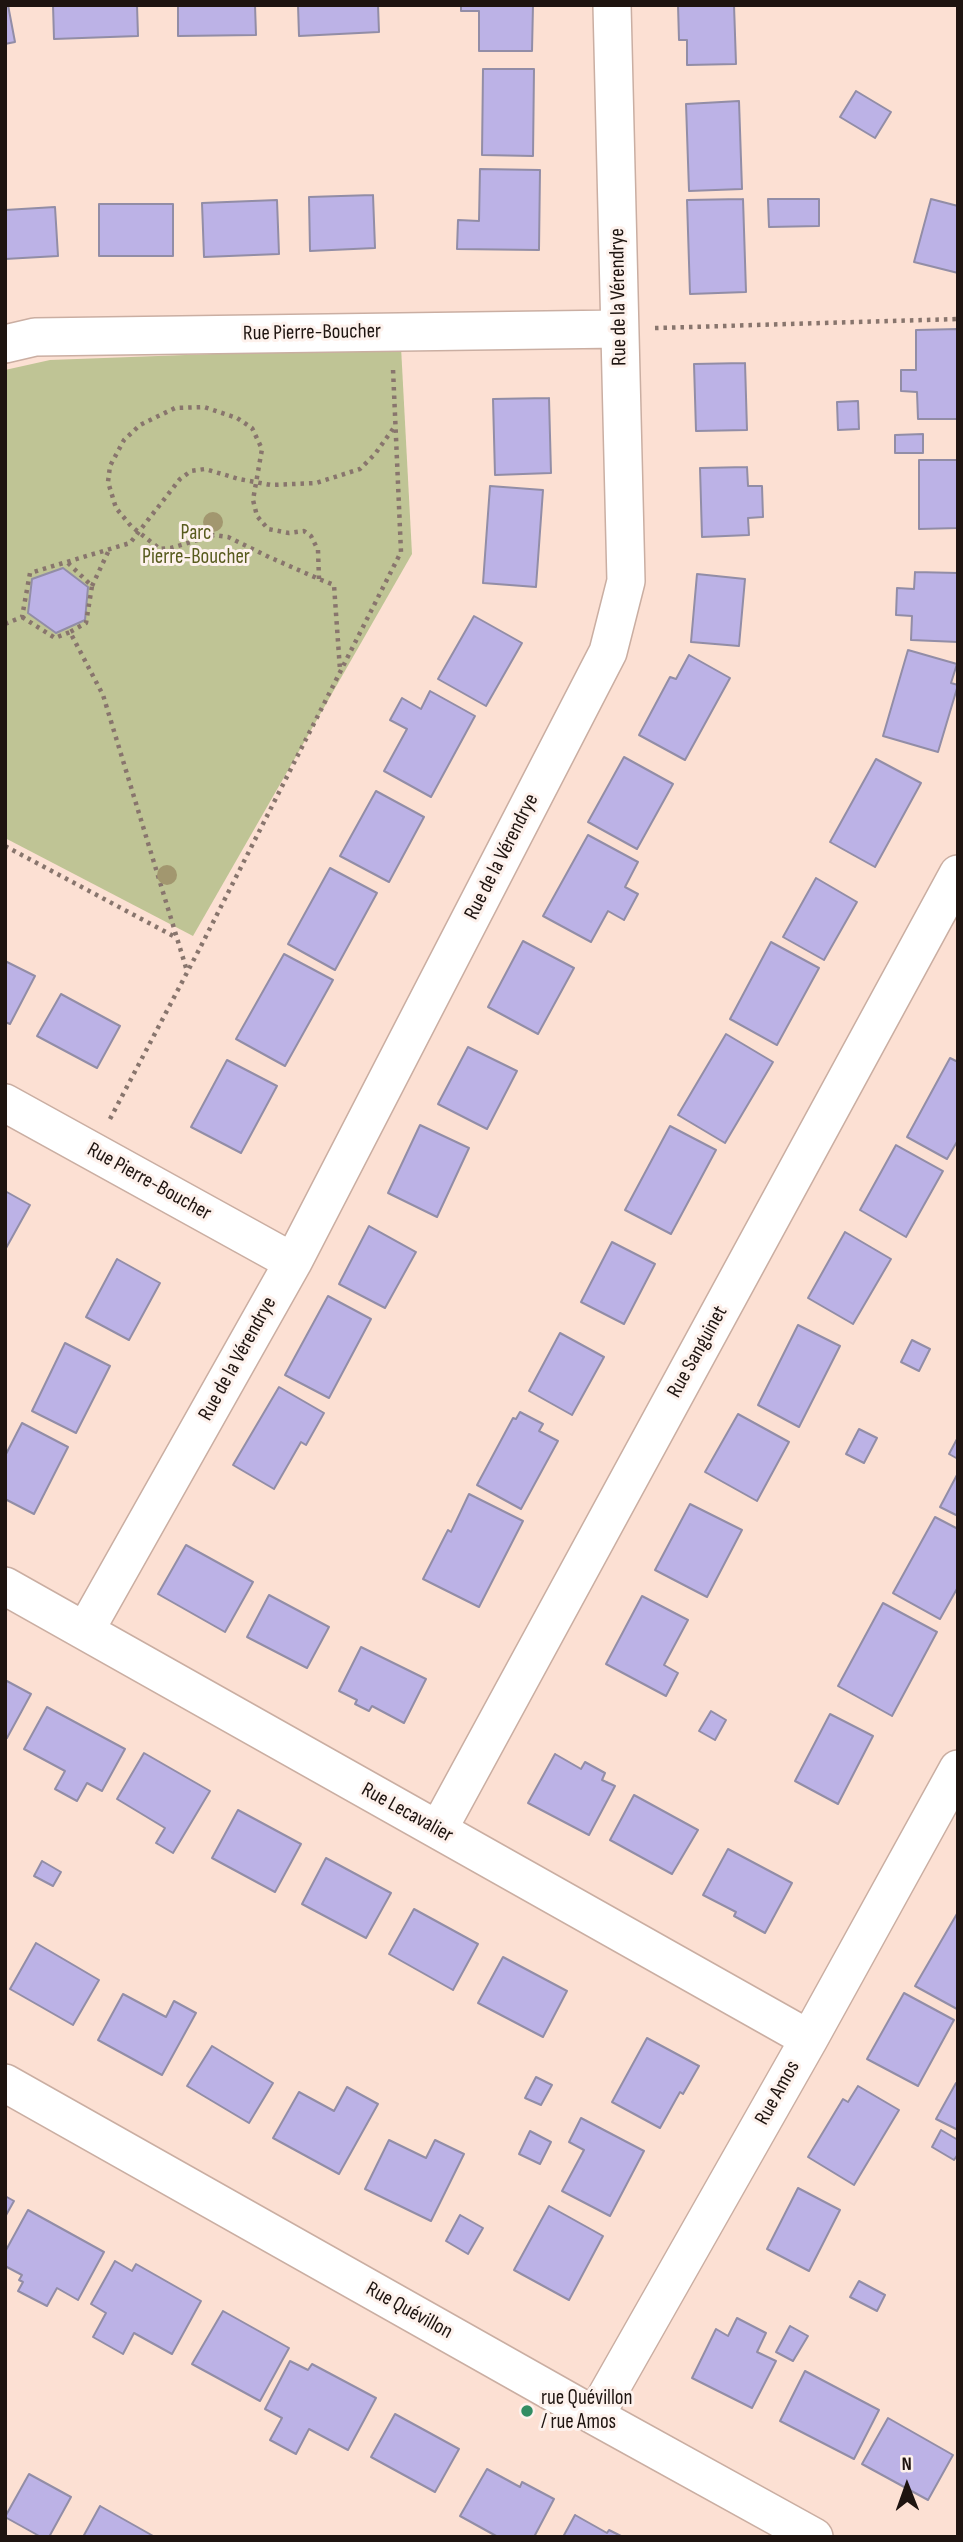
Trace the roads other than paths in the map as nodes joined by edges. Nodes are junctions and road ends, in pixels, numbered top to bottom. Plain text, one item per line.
1 (612, 5) edge
2 (620, 329) junction
3 (5, 344) edge
4 (958, 874) edge
5 (5, 1102) edge
6 (293, 1262) junction
7 (5, 1586) edge
8 (85, 1631) junction
9 (958, 1769) edge
10 (438, 1830) junction
11 (809, 2039) junction
12 (5, 2083) edge
13 (595, 2416) junction
14 (814, 2537) edge

1 - 2 street, Rue de la Vérendrye
2 - 3 street, Rue Pierre-Boucher
2 - 6 street, Rue de la Vérendrye
4 - 10 street, Rue Sanguinet
5 - 6 street, Rue Pierre-Boucher
6 - 8 street, Rue de la Vérendrye
7 - 8 street, Rue Lecavalier
8 - 10 street, Rue Lecavalier
9 - 11 street, Rue Amos
10 - 11 street, Rue Lecavalier
11 - 13 street, Rue Amos
12 - 13 street, Rue Quévillon
13 - 14 street, Rue Quévillon

